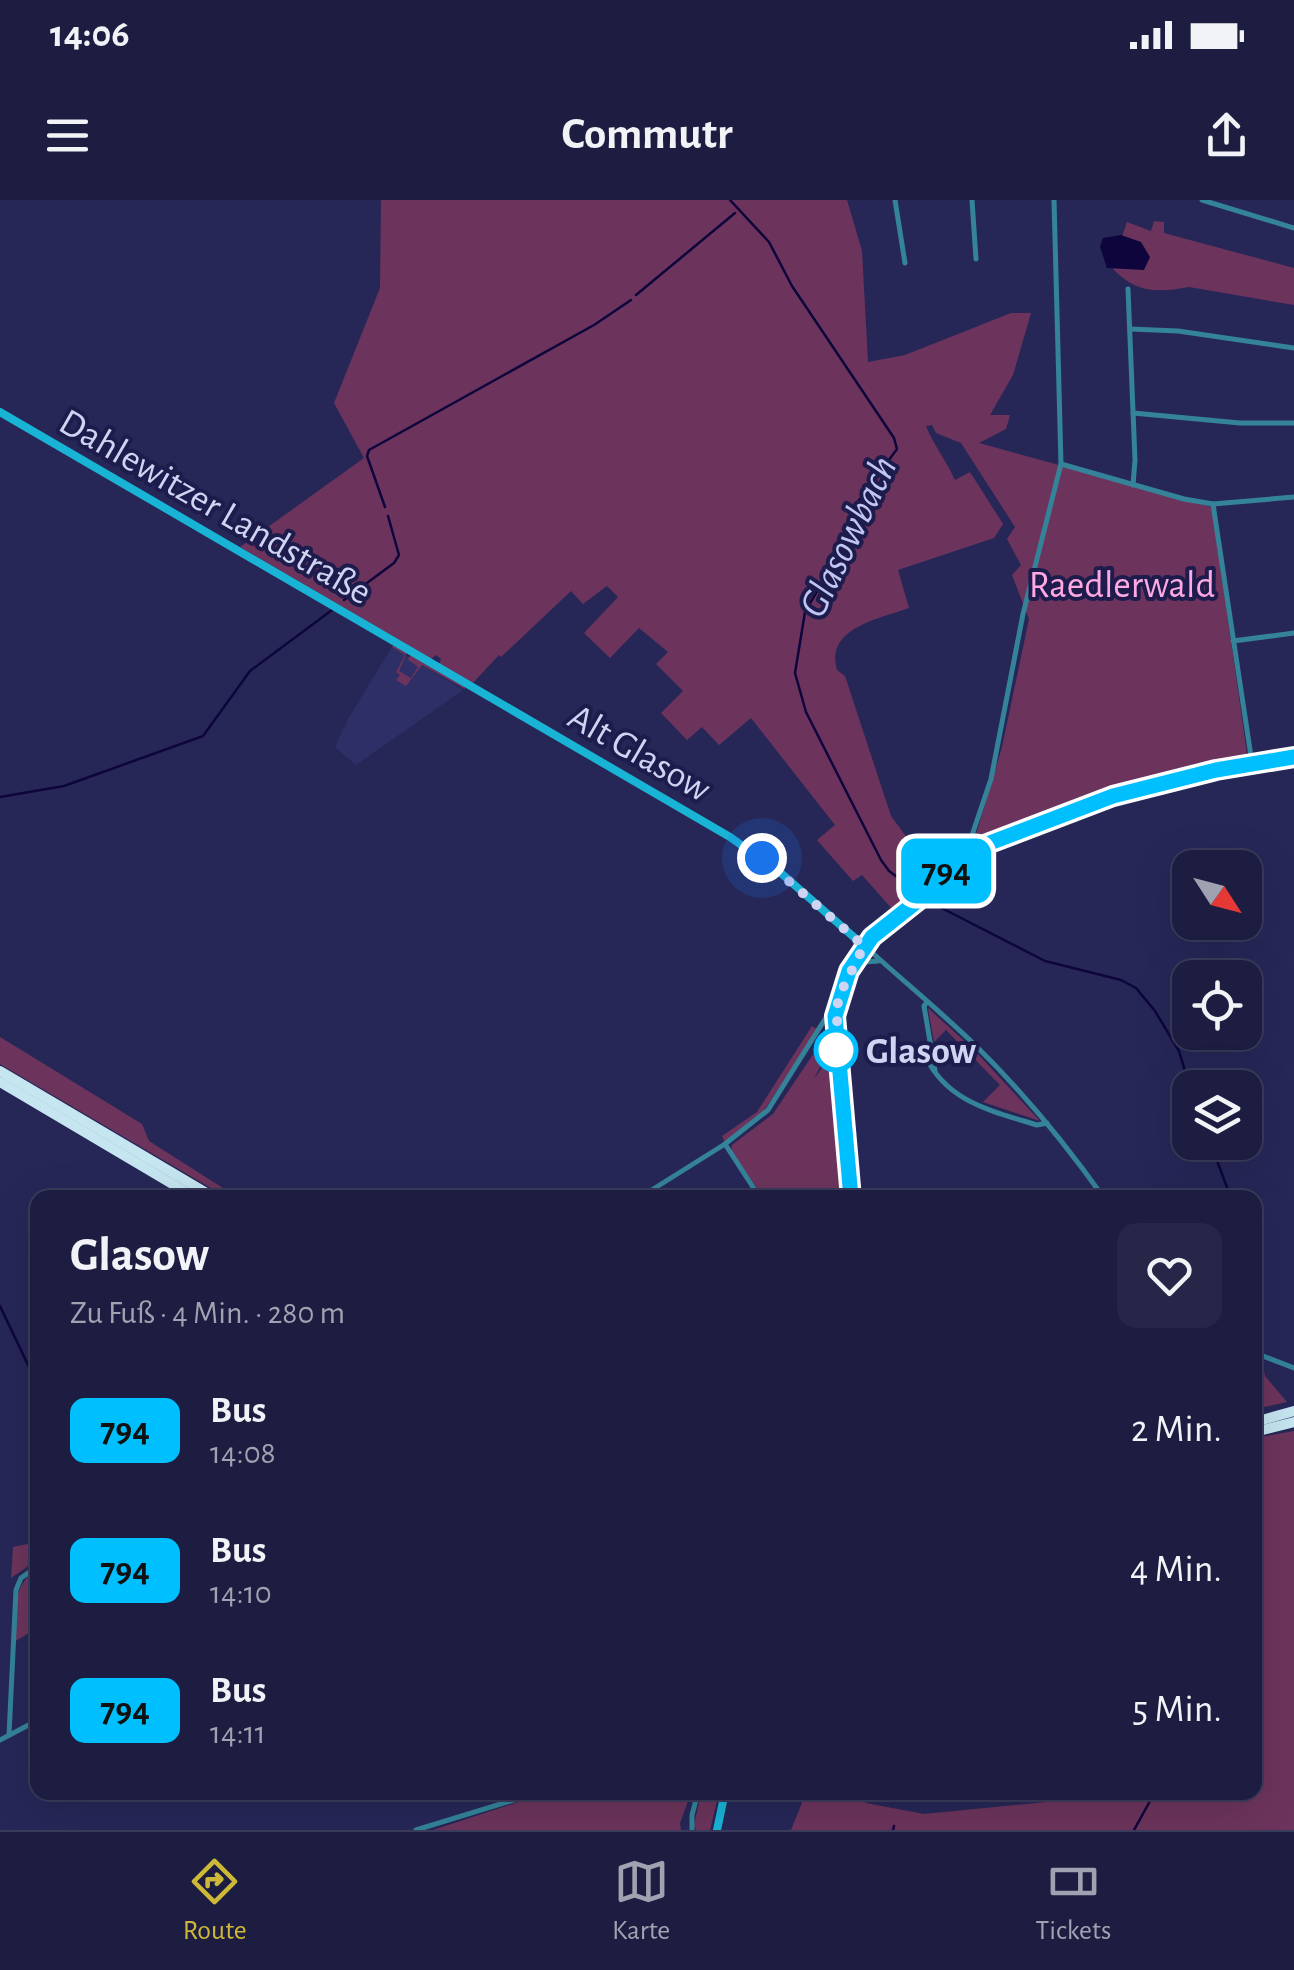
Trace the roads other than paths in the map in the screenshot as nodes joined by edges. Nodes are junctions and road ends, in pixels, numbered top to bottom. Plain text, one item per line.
1 (895, 200) edge
2 (972, 200) edge
3 (1054, 200) edge
4 (1202, 200) edge
5 (1294, 228) edge
6 (976, 259) dead end
7 (906, 263) dead end
8 (1128, 289) dead end
9 (1130, 329) junction
10 (1294, 348) edge
11 (0, 412) edge
12 (1134, 413) junction
13 (1294, 423) edge
14 (1061, 464) junction
15 (1133, 485) junction
16 (1294, 497) edge
17 (1214, 504) junction
18 (1294, 633) edge
19 (1233, 641) junction
20 (404, 646) joint
21 (1294, 757) edge
22 (1252, 763) junction
23 (966, 852) junction
24 (864, 946) junction
25 (880, 960) junction
26 (849, 971) junction
27 (838, 998) junction
28 (927, 1002) junction
29 (821, 1029) junction
30 (835, 1032) junction
31 (0, 1071) edge
32 (0, 1082) edge
33 (1047, 1122) junction
34 (725, 1144) junction
35 (182, 1190) edge
36 (201, 1190) edge
37 (653, 1190) edge
38 (755, 1190) edge
39 (850, 1190) edge
40 (1098, 1190) edge
41 (1262, 1355) edge
42 (1294, 1368) edge
43 (1294, 1412) edge
44 (1262, 1420) edge
45 (1294, 1422) edge
46 (1262, 1430) edge
47 (30, 1572) edge
48 (30, 1724) edge
49 (9, 1735) junction
50 (0, 1740) edge
51 (514, 1800) edge
52 (696, 1800) edge
53 (723, 1800) edge
54 (416, 1830) edge
55 (692, 1830) edge
56 (717, 1830) edge

1 - 7 street
2 - 6 street
3 - 14 street
4 - 5 street
8 - 9 street
9 - 10 street
9 - 12 street
11 - 20 street, Dahlewitzer Landstraße
12 - 13 street
12 - 15 street
14 - 15 street
14 - 23 street
15 - 17 street
16 - 17 street
17 - 19 street
18 - 19 street
19 - 22 street
20 - 24 street, Alt Glasow
21 - 22 street
22 - 23 street
23 - 24 street
24 - 25 street, Alt Glasow
24 - 26 street
25 - 26 street
25 - 28 street, Alt Glasow
26 - 27 street
27 - 29 street
27 - 30 street
28 - 33 street, Alt Glasow
28 - 33 street
29 - 30 street
29 - 34 street
30 - 39 street
31 - 36 highway
32 - 35 highway
33 - 40 street, Alt Glasow
34 - 37 street
34 - 38 street
41 - 42 street
43 - 44 highway
45 - 46 highway
47 - 49 street
48 - 49 street
49 - 50 street
51 - 54 street
52 - 55 street
53 - 56 street

